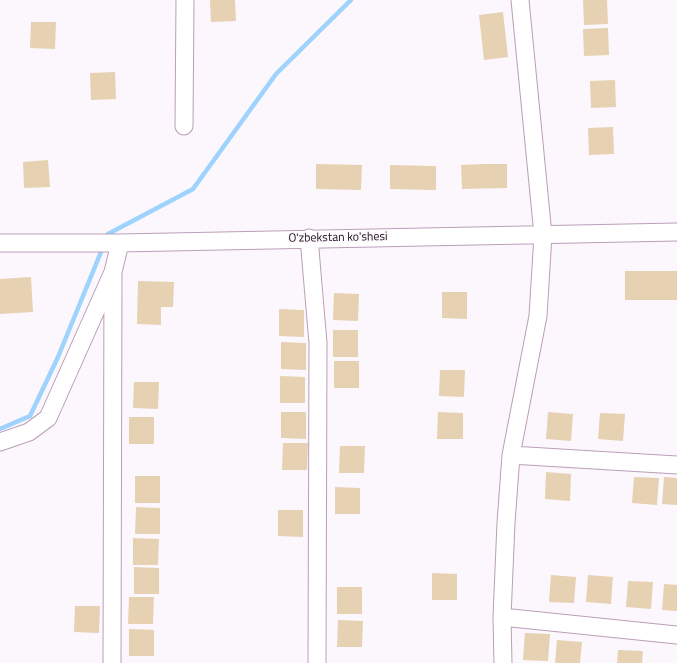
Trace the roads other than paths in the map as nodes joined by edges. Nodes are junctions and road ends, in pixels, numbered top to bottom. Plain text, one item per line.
1 (185, 0) edge
2 (520, 0) edge
3 (184, 126) dead end
4 (677, 232) edge
5 (543, 235) junction
6 (309, 238) junction
7 (0, 243) edge
8 (120, 243) junction
9 (113, 272) junction
10 (0, 442) edge
11 (511, 455) junction
12 (677, 465) edge
13 (502, 618) junction
14 (677, 635) edge
15 (112, 663) edge
16 (317, 663) edge
17 (503, 663) edge

1 - 3 street
2 - 5 street
4 - 5 street, O'zbekstan ko'shesi
5 - 6 street, O'zbekstan ko'shesi
5 - 11 street
6 - 8 street, O'zbekstan ko'shesi
6 - 16 street
7 - 8 street, O'zbekstan ko'shesi
8 - 9 street
9 - 10 street
9 - 15 street
11 - 12 street
11 - 13 street
13 - 14 street
13 - 17 street

